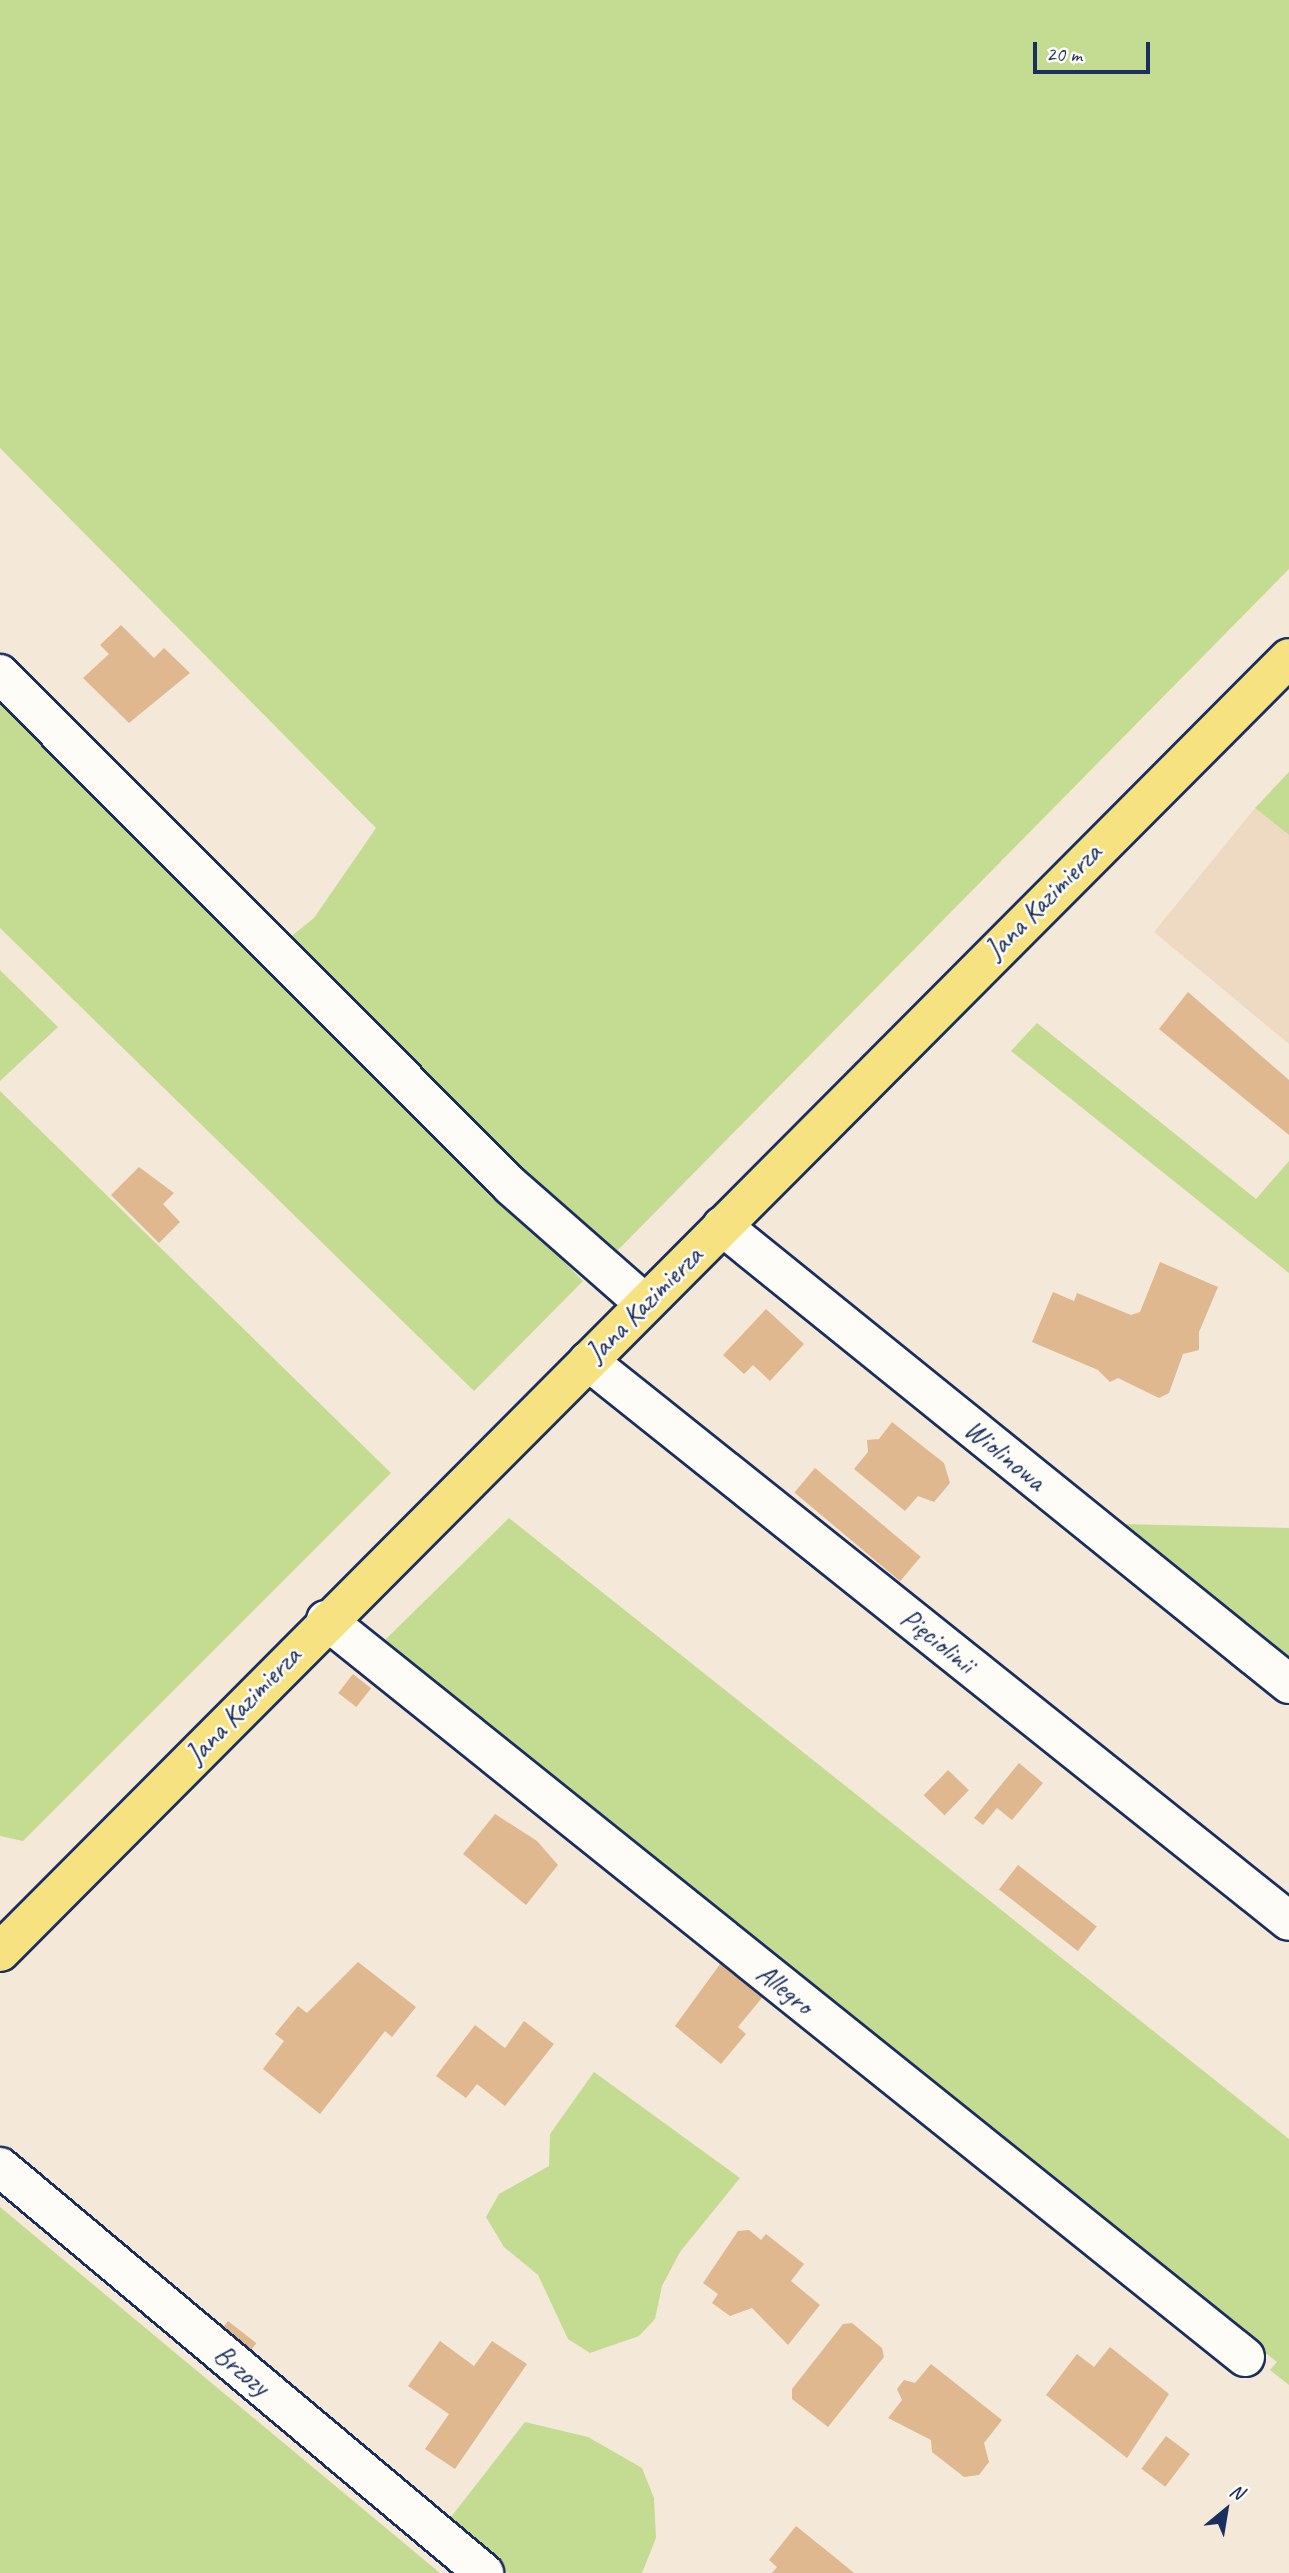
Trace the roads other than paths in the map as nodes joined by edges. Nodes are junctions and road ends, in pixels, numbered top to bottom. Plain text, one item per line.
1 (1289, 658) edge
2 (0, 674) edge
3 (722, 1226) junction
4 (644, 1303) junction
5 (588, 1361) junction
6 (326, 1620) junction
7 (1289, 1684) edge
8 (1289, 1921) edge
9 (0, 1952) edge
10 (0, 2167) edge
11 (1245, 2357) dead end
12 (484, 2573) edge

1 - 3 main road, Jana Kazimierza
2 - 4 street
3 - 4 main road, Jana Kazimierza
3 - 7 street, Wiolinowa
4 - 5 main road, Jana Kazimierza
5 - 6 main road, Jana Kazimierza
5 - 8 street, Pięciolinii
6 - 9 main road, Jana Kazimierza
6 - 11 street, Allegro
10 - 12 street, Brzozy

